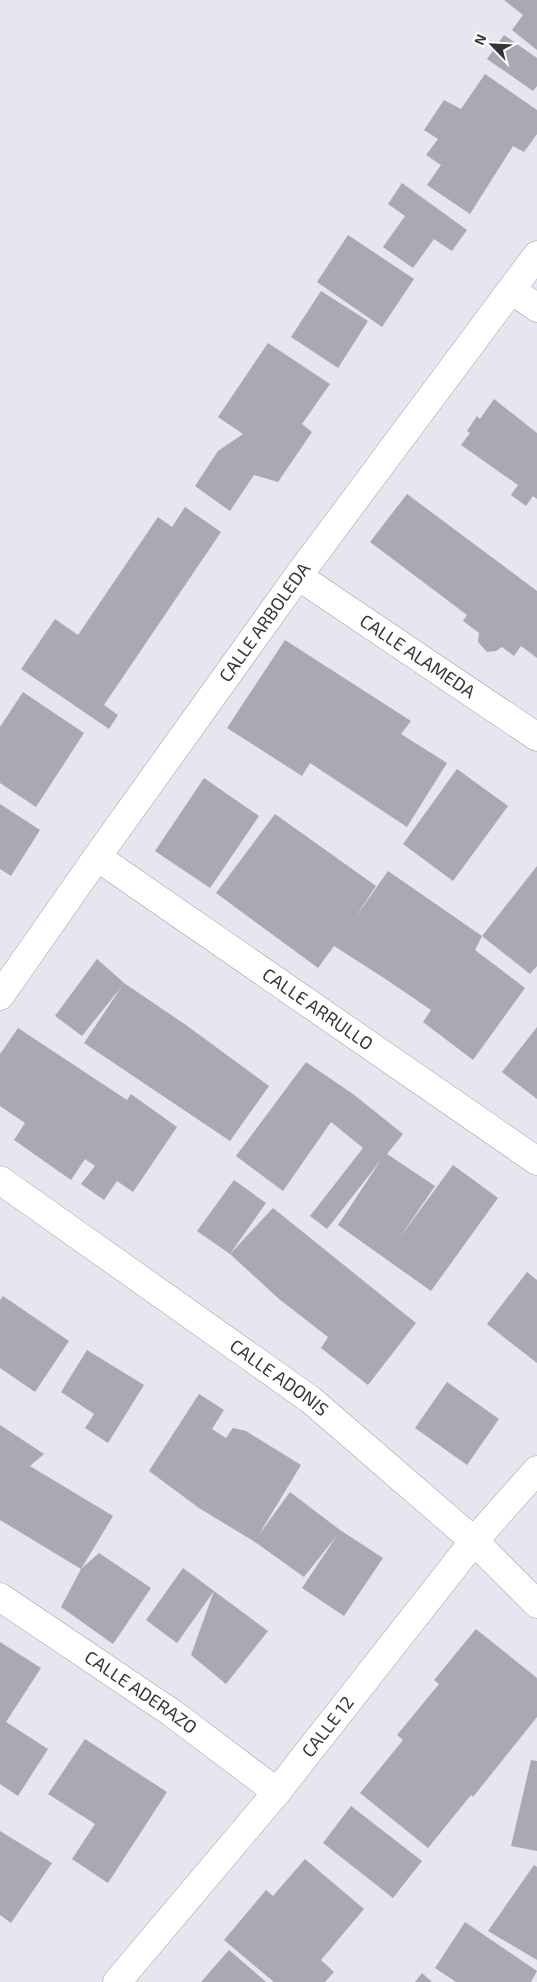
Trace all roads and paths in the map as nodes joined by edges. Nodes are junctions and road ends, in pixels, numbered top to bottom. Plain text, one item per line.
1 (537, 255) edge
2 (512, 290) junction
3 (537, 308) edge
4 (298, 576) junction
5 (537, 737) edge
6 (97, 857) junction
7 (0, 996) edge
8 (537, 1160) edge
9 (0, 1180) edge
10 (537, 1470) edge
11 (474, 1541) junction
12 (0, 1597) edge
13 (537, 1604) edge
14 (276, 1792) junction
15 (117, 1982) edge

1 - 2 street, CALLE ARBOLEDA
2 - 3 street
2 - 4 street, CALLE ARBOLEDA
4 - 5 street, CALLE ALAMEDA
4 - 6 street, CALLE ARBOLEDA
6 - 7 street, CALLE ARBOLEDA
6 - 8 street, CALLE ARRULLO
9 - 11 street, CALLE ADONIS
10 - 11 street, CALLE 12
11 - 13 street, CALLE ADONIS
11 - 14 street, CALLE 12
12 - 14 street, CALLE ADERAZO
14 - 15 street, CALLE 12

